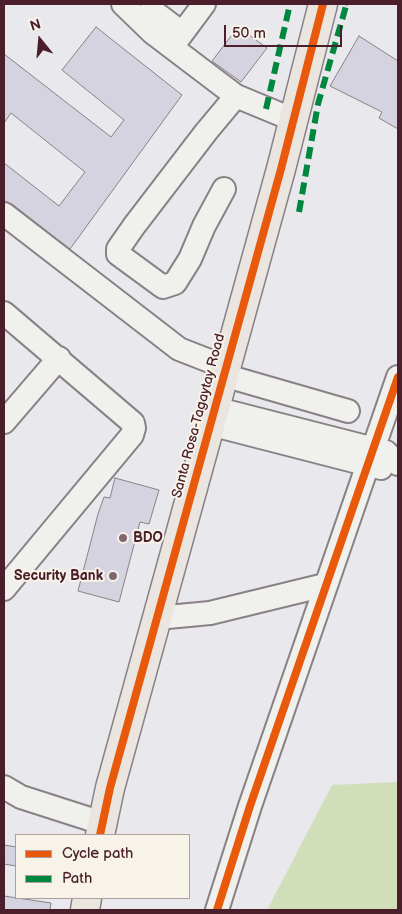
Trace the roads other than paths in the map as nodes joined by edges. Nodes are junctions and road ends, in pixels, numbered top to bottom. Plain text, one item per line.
1 (123, 4) edge
2 (152, 4) edge
3 (204, 4) edge
4 (338, 5) edge
5 (177, 40) junction
6 (236, 96) junction
7 (294, 120) junction
8 (224, 189) dead end
9 (4, 214) edge
10 (4, 313) edge
11 (59, 358) junction
12 (224, 371) junction
13 (398, 377) edge
14 (348, 411) dead end
15 (212, 416) junction
16 (4, 422) edge
17 (370, 457) junction
18 (398, 464) edge
19 (325, 585) junction
20 (4, 589) edge
21 (157, 618) junction
22 (6, 788) edge
23 (102, 822) edge
24 (217, 910) edge

1 - 5 street
2 - 5 street
3 - 5 street
4 - 7 main road, Santa Rosa-Tagaytay Road
5 - 6 street
6 - 7 street
6 - 8 street
7 - 12 main road, Santa Rosa-Tagaytay Road
9 - 12 street
10 - 11 street
11 - 16 street
11 - 20 street
12 - 14 street
12 - 15 main road, Santa Rosa-Tagaytay Road
13 - 17 street
15 - 17 street
15 - 21 main road, Santa Rosa-Tagaytay Road
17 - 18 street
17 - 19 street
19 - 21 street
19 - 24 street
21 - 23 main road, Santa Rosa-Tagaytay Road
22 - 23 street

